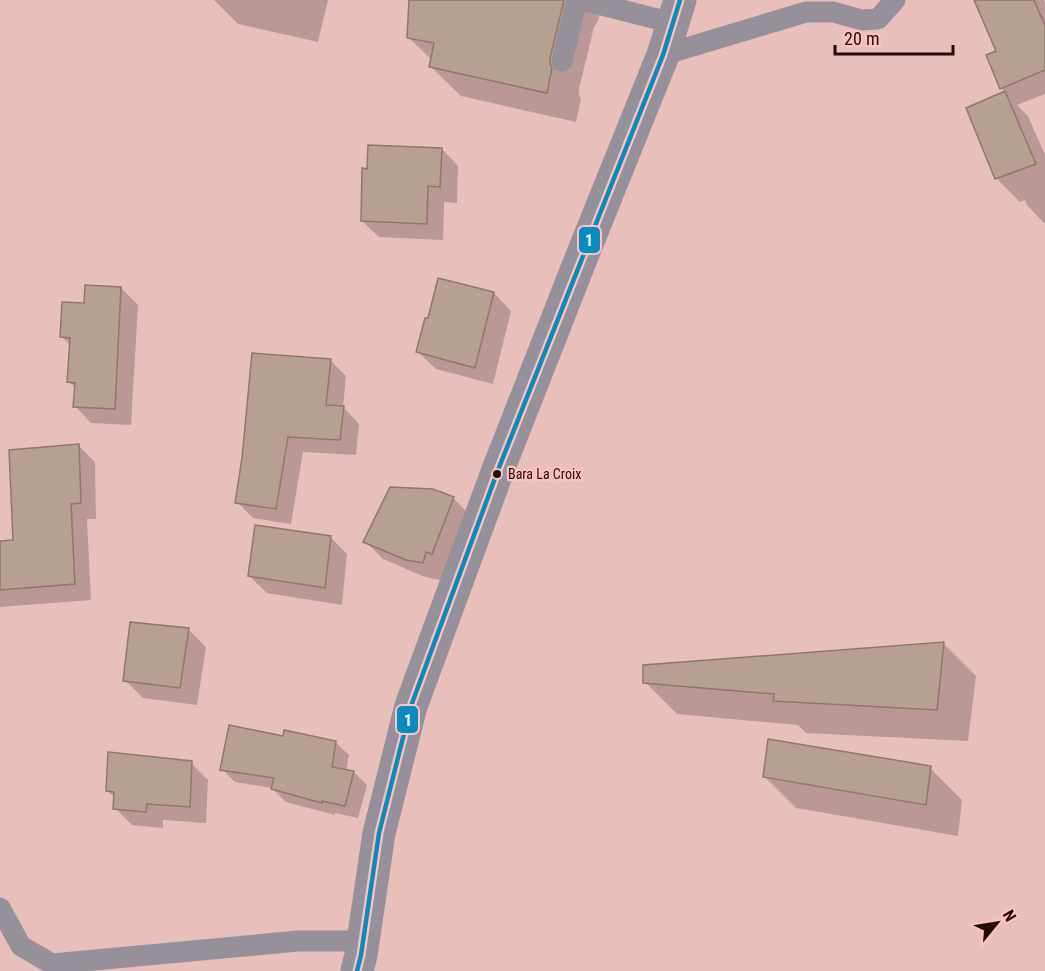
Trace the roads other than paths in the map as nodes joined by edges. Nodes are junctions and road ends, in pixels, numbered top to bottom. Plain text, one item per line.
1 (577, 0) edge
2 (582, 0) edge
3 (895, 0) edge
4 (676, 12) edge
5 (663, 55) junction
6 (562, 61) dead end
7 (0, 908) edge
8 (361, 960) edge

1 - 6 lane
2 - 4 lane
3 - 5 lane
4 - 5 street
5 - 8 street
7 - 8 lane

